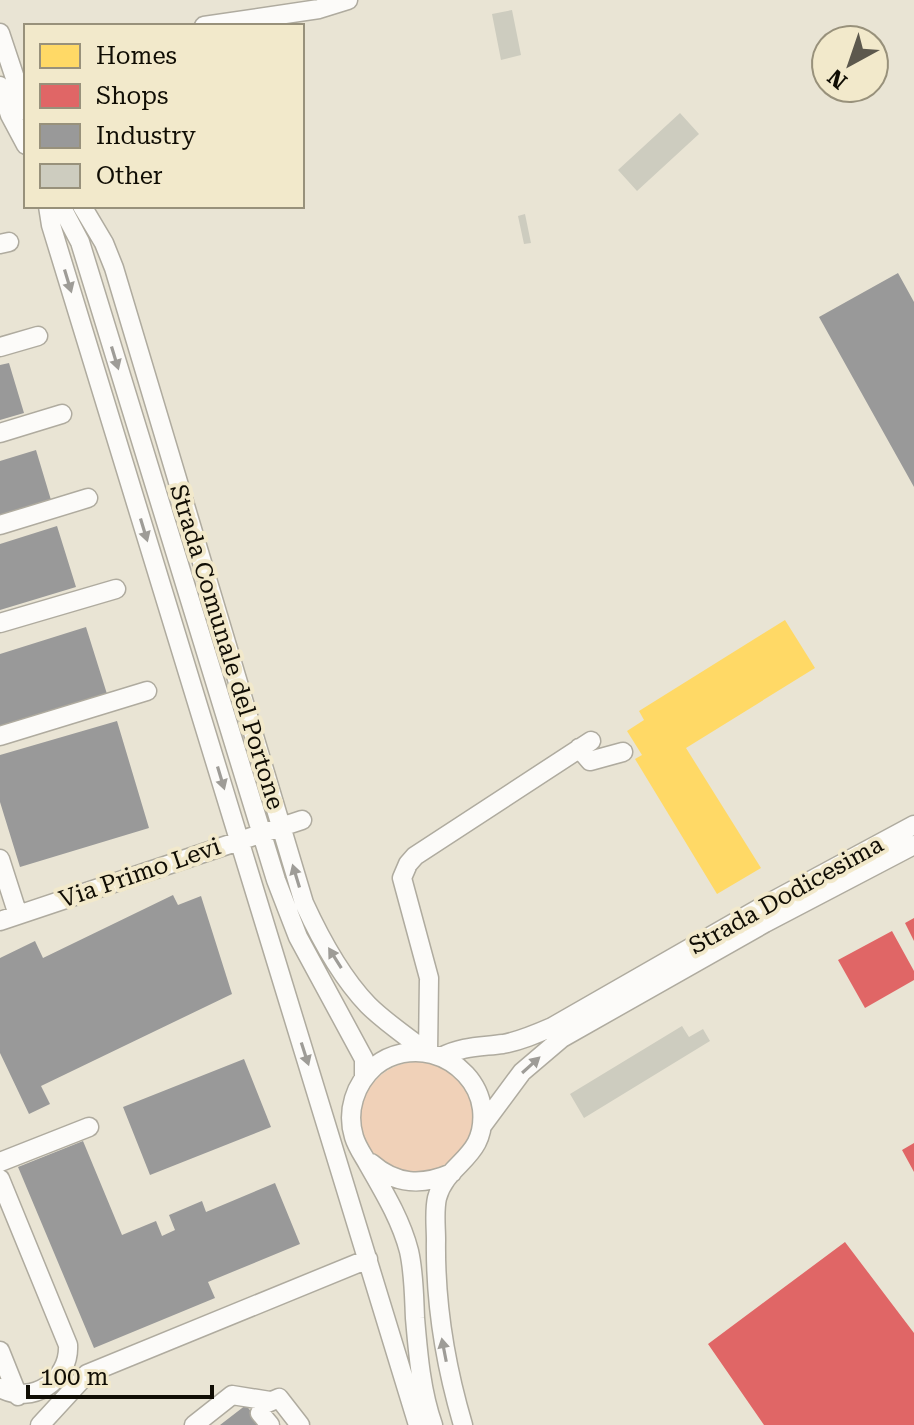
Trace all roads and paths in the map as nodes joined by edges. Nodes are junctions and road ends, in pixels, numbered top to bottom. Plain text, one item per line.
1 (348, 0) edge
2 (218, 24) edge
3 (2, 44) edge
4 (24, 53) edge
5 (0, 86) edge
6 (24, 105) edge
7 (24, 141) edge
8 (48, 208) edge
9 (62, 208) edge
10 (83, 208) edge
11 (38, 336) dead end
12 (0, 347) edge
13 (62, 414) dead end
14 (0, 433) edge
15 (88, 498) dead end
16 (0, 525) edge
17 (116, 589) dead end
18 (0, 623) edge
19 (147, 691) dead end
20 (0, 736) edge
21 (623, 752) dead end
22 (302, 820) dead end
23 (914, 825) edge
24 (281, 828) junction
25 (262, 833) junction
26 (240, 840) junction
27 (914, 845) edge
28 (0, 859) edge
29 (276, 880) junction
30 (9, 918) edge
31 (661, 973) junction
32 (289, 1002) junction
33 (434, 1055) junction
34 (364, 1078) junction
35 (482, 1126) junction
36 (89, 1127) dead end
37 (366, 1159) junction
38 (0, 1162) edge
39 (452, 1173) junction
40 (0, 1179) edge
41 (368, 1259) junction
42 (0, 1351) edge
43 (0, 1388) edge
44 (18, 1396) junction
45 (270, 1401) junction
46 (40, 1425) edge
47 (194, 1425) edge
48 (270, 1425) edge
49 (300, 1425) edge
50 (418, 1425) edge
51 (433, 1425) edge
52 (463, 1425) edge

1 - 2 street
3 - 4 street
3 - 6 street
5 - 7 street
8 -> 26 street, Strada Comunale del Portone
9 -> 25 street, Strada Comunale del Portone
10 - 24 street, Strada Comunale del Portone
11 - 12 street
13 - 14 street
15 - 16 street
17 - 18 street
19 - 20 street
21 - 33 street
22 - 24 street, Via Primo Levi
23 - 31 street, Strada Dodicesima
24 - 25 street, Via Primo Levi
33 -> 24 street, Strada Comunale del Portone
25 - 26 street, Via Primo Levi
25 - 29 street, Strada Comunale del Portone
26 - 30 street, Via Primo Levi
26 - 32 street, Strada Comunale del Portone
27 - 31 street, Strada Dodicesima
28 - 30 street
29 - 32 street, Strada Comunale del Portone
29 - 34 street, Strada Comunale del Portone
31 - 33 street, Strada Dodicesima
35 -> 31 street, Strada Dodicesima
32 -> 41 street, Strada Comunale del Portone
33 - 34 street
33 - 35 street, Strada Comunale del Portone
34 - 37 street
35 - 39 street
36 - 38 street
37 - 39 street
37 - 51 street
52 -> 39 street
40 - 44 street
41 - 46 street
41 - 50 street, Strada Comunale del Portone
42 - 44 street
43 - 44 street
45 - 47 street
45 - 48 street
45 - 49 street

